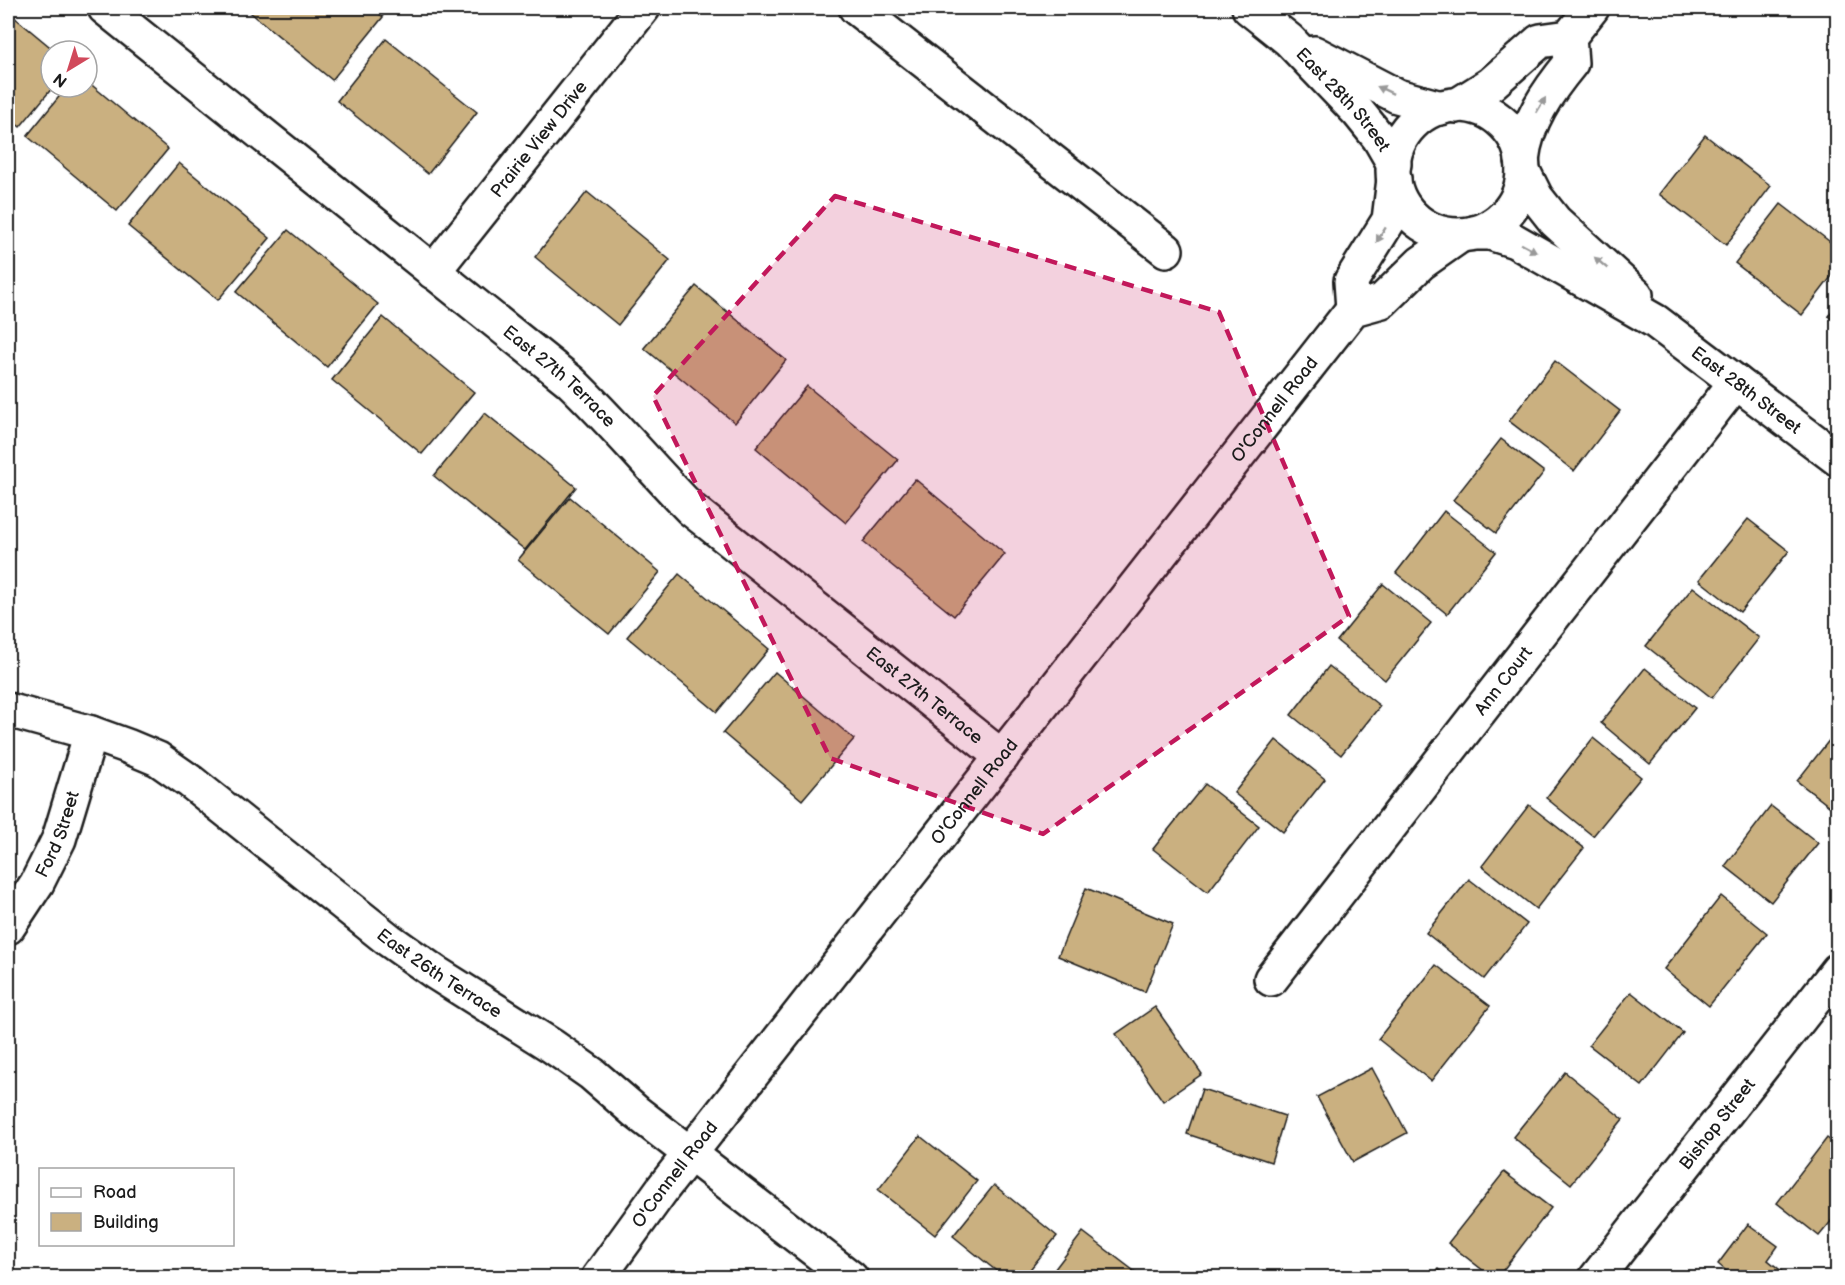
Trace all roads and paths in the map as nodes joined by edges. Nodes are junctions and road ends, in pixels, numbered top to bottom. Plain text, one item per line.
1 (105, 8) edge
2 (643, 8) edge
3 (856, 8) edge
4 (1249, 8) edge
5 (1592, 8) edge
6 (1569, 37) junction
7 (1289, 40) junction
8 (1448, 107) junction
9 (1522, 165) junction
10 (1394, 172) junction
11 (1467, 234) junction
12 (1166, 250) dead end
13 (433, 272) junction
14 (1353, 309) junction
15 (1655, 321) junction
16 (1736, 382) junction
17 (1838, 459) edge
18 (8, 710) edge
19 (91, 733) junction
20 (1002, 757) junction
21 (8, 927) edge
22 (1838, 970) edge
23 (1271, 980) dead end
24 (690, 1154) junction
25 (598, 1278) edge
26 (851, 1278) edge
27 (1596, 1278) edge

1 - 13 street, East 27th Terrace
2 - 13 street, Prairie View Drive
3 - 12 street
4 - 7 street, East 28th Street
5 - 6 street
6 - 8 street
9 -> 6 street
8 -> 7 street, East 28th Street
7 - 10 street, East 28th Street
8 - 9 street
8 - 10 street
9 - 11 street
15 -> 9 street, East 28th Street
10 - 11 street
10 -> 14 street
11 - 14 street
11 -> 15 street, East 28th Street
13 - 20 street, East 27th Terrace
14 - 20 street, O'Connell Road
15 - 16 street, East 28th Street
16 - 17 street, East 28th Street
16 - 23 street, Ann Court
18 - 19 street, East 26th Terrace
19 - 21 street, Ford Street
19 - 24 street, East 26th Terrace
20 - 24 street, O'Connell Road
22 - 27 street, Bishop Street
24 - 25 street, O'Connell Road
24 - 26 street, East 26th Terrace

